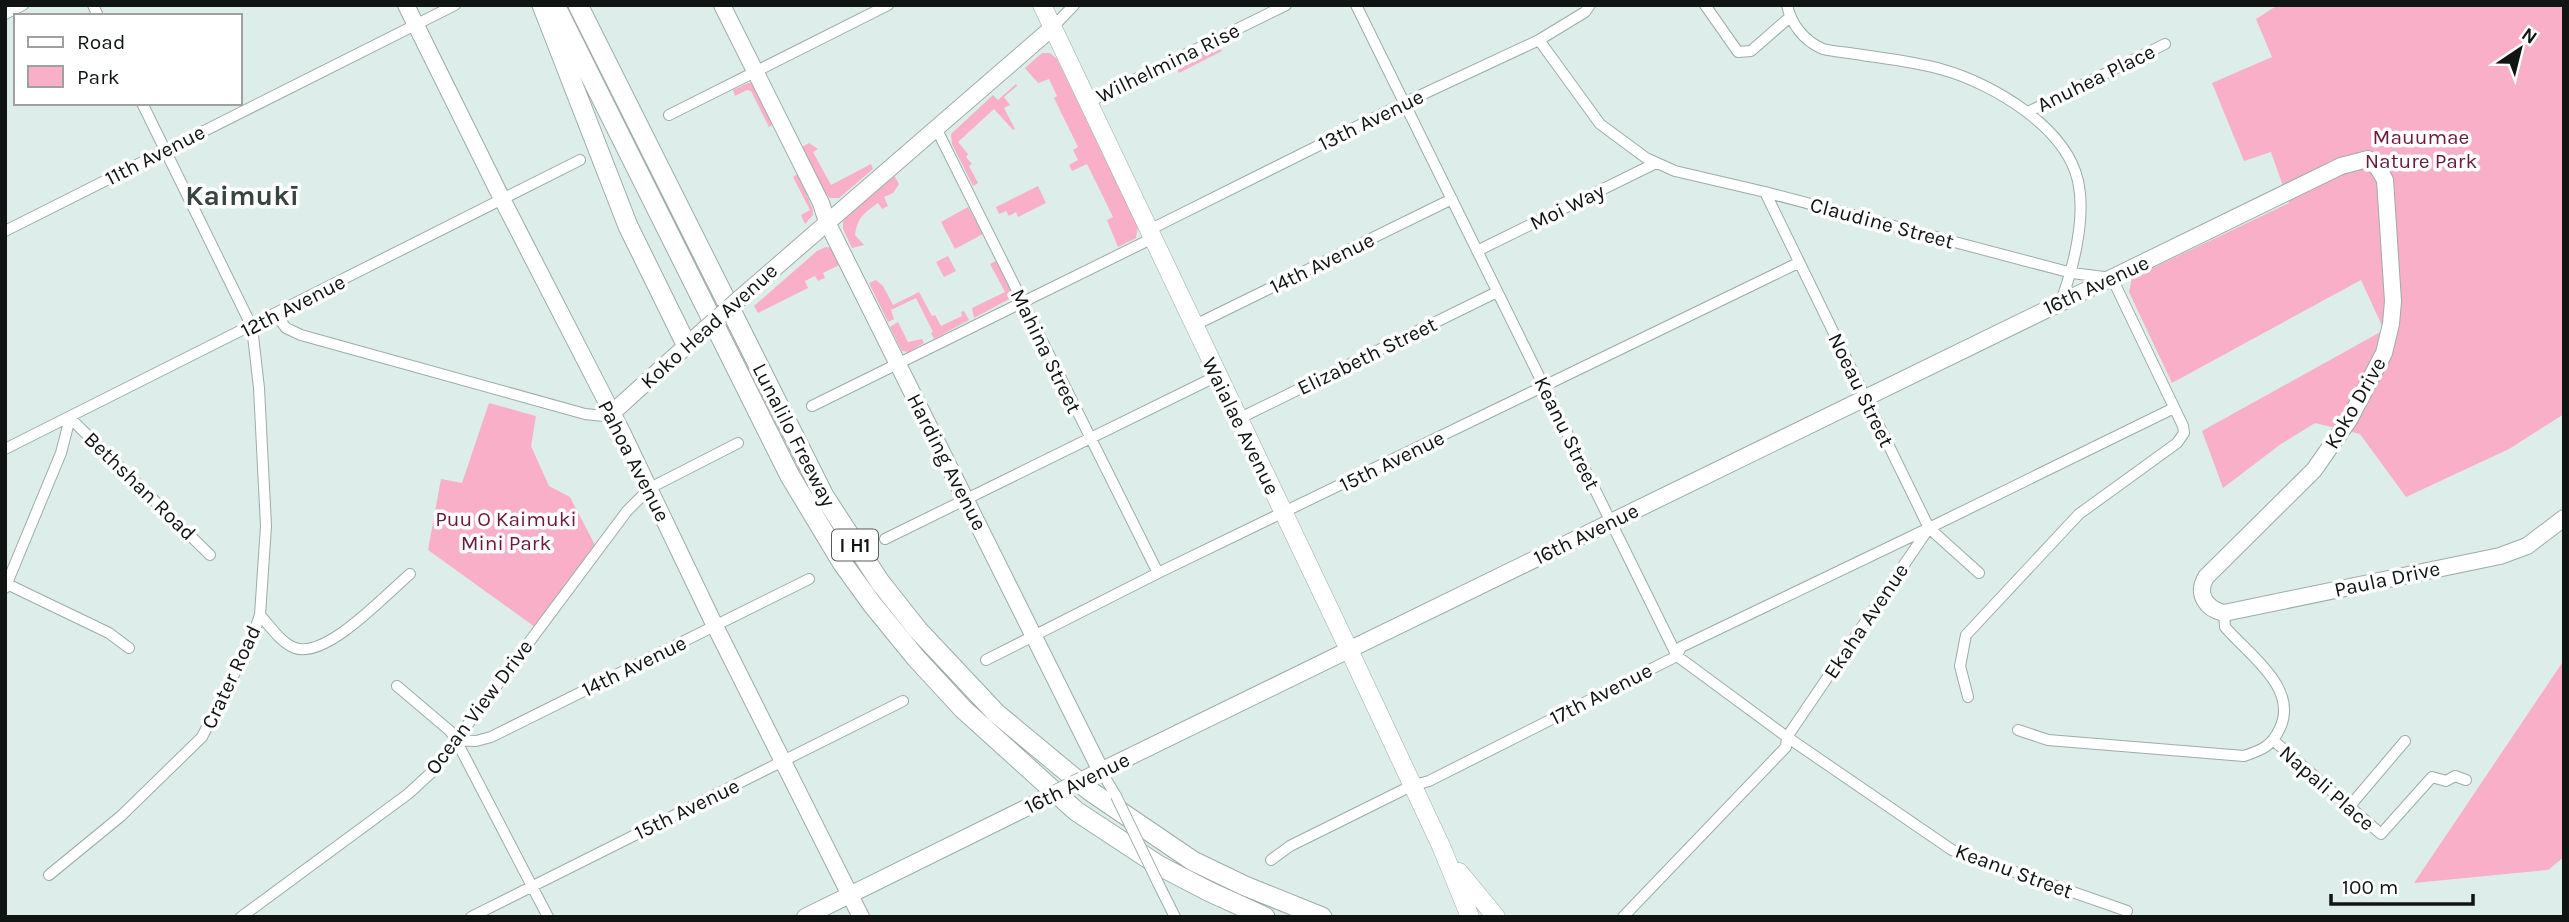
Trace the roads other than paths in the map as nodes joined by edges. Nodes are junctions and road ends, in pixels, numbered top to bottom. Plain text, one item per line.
1 (23, 5) edge
2 (406, 5) edge
3 (455, 5) edge
4 (542, 5) edge
5 (555, 5) edge
6 (578, 5) edge
7 (722, 5) edge
8 (888, 5) edge
9 (1042, 5) edge
10 (1074, 5) edge
11 (1286, 5) edge
12 (1356, 5) edge
13 (1590, 5) edge
14 (1705, 5) edge
15 (1787, 5) edge
16 (5, 13) edge
17 (1790, 18) junction
18 (416, 24) junction
19 (1053, 27) junction
20 (1539, 40) junction
21 (2165, 44) dead end
22 (756, 73) junction
23 (1088, 102) junction
24 (1404, 103) junction
25 (143, 105) edge
26 (2028, 112) junction
27 (669, 115) dead end
28 (936, 128) junction
29 (165, 150) junction
30 (580, 160) dead end
31 (2369, 162) joint
32 (1656, 163) junction
33 (1765, 192) junction
34 (502, 199) junction
35 (1452, 199) junction
36 (827, 222) junction
37 (5, 231) edge
38 (1151, 234) junction
39 (1477, 251) junction
40 (1798, 263) junction
41 (2071, 273) junction
42 (2112, 278) junction
43 (1497, 292) junction
44 (1021, 301) junction
45 (2062, 301) junction
46 (276, 315) junction
47 (1193, 326) junction
48 (252, 327) junction
49 (686, 344) junction
50 (898, 364) junction
51 (1217, 376) junction
52 (1544, 387) junction
53 (1865, 397) junction
54 (812, 406) dead end
55 (2174, 408) junction
56 (612, 413) junction
57 (70, 418) junction
58 (1238, 419) junction
59 (1089, 438) junction
60 (738, 443) dead end
61 (5, 449) edge
62 (649, 488) junction
63 (966, 500) junction
64 (1284, 513) junction
65 (2564, 517) edge
66 (1611, 522) junction
67 (1929, 528) junction
68 (885, 539) dead end
69 (210, 555) dead end
70 (1158, 573) junction
71 (1979, 573) dead end
72 (410, 574) dead end
73 (809, 579) dead end
74 (6, 586) edge
75 (2224, 613) junction
76 (260, 615) junction
77 (715, 626) junction
78 (1034, 636) junction
79 (129, 648) dead end
80 (1349, 649) junction
81 (1677, 656) junction
82 (986, 660) dead end
83 (397, 686) dead end
84 (1968, 697) dead end
85 (903, 701) dead end
86 (2018, 730) dead end
87 (1787, 737) junction
88 (456, 740) junction
89 (2274, 741) junction
90 (2405, 741) dead end
91 (783, 762) junction
92 (1101, 771) junction
93 (2466, 780) dead end
94 (1412, 786) junction
95 (2349, 807) junction
96 (1076, 811) junction
97 (1441, 846) junction
98 (1271, 860) dead end
99 (49, 875) dead end
100 (532, 886) junction
101 (850, 894) junction
102 (2127, 911) dead end
103 (1173, 914) edge
104 (241, 917) edge
105 (471, 917) edge
106 (548, 917) edge
107 (805, 917) edge
108 (861, 917) edge
109 (1160, 917) edge
110 (1233, 917) edge
111 (1265, 917) edge
112 (1322, 917) edge
113 (1470, 917) edge
114 (1496, 917) edge
115 (1623, 917) edge

1 - 16 street
2 - 18 street, Pahoa Avenue
3 - 18 street, 11th Avenue
4 - 49 highway
5 - 96 highway, Lunalilo Freeway / I H1
6 - 112 highway, Lunalilo Freeway / I H1
7 - 22 street, Harding Avenue
8 - 22 street
9 - 19 main road, Waialae Avenue
10 - 19 street, Koko Head Avenue
11 - 23 street, Wilhelmina Rise
12 - 24 street, Keanu Street
13 - 20 street, 13th Avenue
14 - 17 street
15 - 17 street
17 - 26 street
18 - 29 street, 11th Avenue
18 - 34 street, Pahoa Avenue
19 - 23 main road, Waialae Avenue
19 - 28 street, Koko Head Avenue
20 - 24 street, 13th Avenue
20 - 32 street, Claudine Street
21 - 26 street, Anuhea Place
22 - 27 street
22 - 36 street, Harding Avenue
23 - 38 main road, Waialae Avenue
24 - 35 street, Keanu Street
24 - 38 street, 13th Avenue
25 - 29 street, Crater Road
26 - 41 street
28 - 36 street, Koko Head Avenue
28 - 44 street, Mahina Street
29 - 37 street, 11th Avenue
29 - 48 street, Crater Road
30 - 34 street, 12th Avenue
31 - 42 street, 16th Avenue
31 - 75 street, Koko Drive
32 - 33 street, Claudine Street
32 - 39 street, Moi Way
33 - 40 street, Noeau Street
33 - 41 street, Claudine Street
34 - 46 street, 12th Avenue
34 - 56 street, Pahoa Avenue
35 - 39 street, Keanu Street
35 - 47 street, 14th Avenue
36 - 49 street, Koko Head Avenue, bridge
36 - 50 street, Harding Avenue
38 - 44 street, 13th Avenue
38 - 47 main road, Waialae Avenue
39 - 43 street, Keanu Street
40 - 52 street, 15th Avenue
40 - 53 street, Noeau Street
41 - 42 street, Claudine Street
41 - 45 street
42 - 45 street, 16th Avenue
42 - 55 street
43 - 52 street, Keanu Street
43 - 58 street, Elizabeth Street
44 - 50 street, 13th Avenue
44 - 59 street, Mahina Street
45 - 53 street, 16th Avenue
46 - 48 street, 12th Avenue
46 - 56 street
47 - 51 main road, Waialae Avenue
48 - 57 street, 12th Avenue
48 - 76 street, Crater Road
49 - 56 street, Koko Head Avenue
50 - 54 street, 13th Avenue
50 - 63 street, Harding Avenue
51 - 58 main road, Waialae Avenue
51 - 59 street
52 - 64 street, 15th Avenue
52 - 66 street, Keanu Street
53 - 66 street, 16th Avenue
53 - 67 street, Noeau Street
55 - 67 street, Ekaha Avenue
55 - 84 street
56 - 62 street, Pahoa Avenue
57 - 61 street, 12th Avenue
57 - 69 street, Bethshan Road
57 - 74 street
58 - 64 main road, Waialae Avenue
59 - 63 street
59 - 70 street, Mahina Street
60 - 62 street
62 - 77 street, Pahoa Avenue
62 - 88 street, Ocean View Drive
63 - 68 street
63 - 78 street, Harding Avenue
64 - 70 street, 15th Avenue
64 - 80 main road, Waialae Avenue
65 - 75 street, Paula Drive
66 - 80 street, 16th Avenue
66 - 81 street, Keanu Street
67 - 71 street, Noeau Street
67 - 81 street, 17th Avenue
67 - 87 street, Ekaha Avenue
70 - 78 street, 15th Avenue
72 - 76 street
73 - 77 street, 14th Avenue
74 - 79 street
75 - 89 street
76 - 99 street, Crater Road
77 - 88 street, 14th Avenue
77 - 91 street, Pahoa Avenue
78 - 82 street, 15th Avenue
78 - 92 street, Harding Avenue
80 - 92 street, 16th Avenue
80 - 94 main road, Waialae Avenue
81 - 87 street, Keanu Street
81 - 94 street, 17th Avenue
83 - 88 street
85 - 91 street, 15th Avenue
86 - 89 street
87 - 102 street, Keanu Street
87 - 115 street, Ekaha Avenue
88 - 100 street
88 - 104 street, Ocean View Drive
89 - 95 street, Napali Place
90 - 95 street
91 - 100 street, 15th Avenue
91 - 101 street, Pahoa Avenue
92 - 101 street, 16th Avenue, bridge
92 - 103 street, Harding Avenue, bridge
93 - 95 street, Napali Place
94 - 97 main road, Waialae Avenue
94 - 98 street, 17th Avenue
96 - 110 highway
96 - 111 highway, Lunalilo Freeway / I H1
97 - 113 main road, Waialae Avenue
97 - 114 main road, Waialae Avenue
100 - 105 street, 15th Avenue
100 - 106 street
101 - 107 street, 16th Avenue
101 - 108 street, Pahoa Avenue
103 - 109 street

